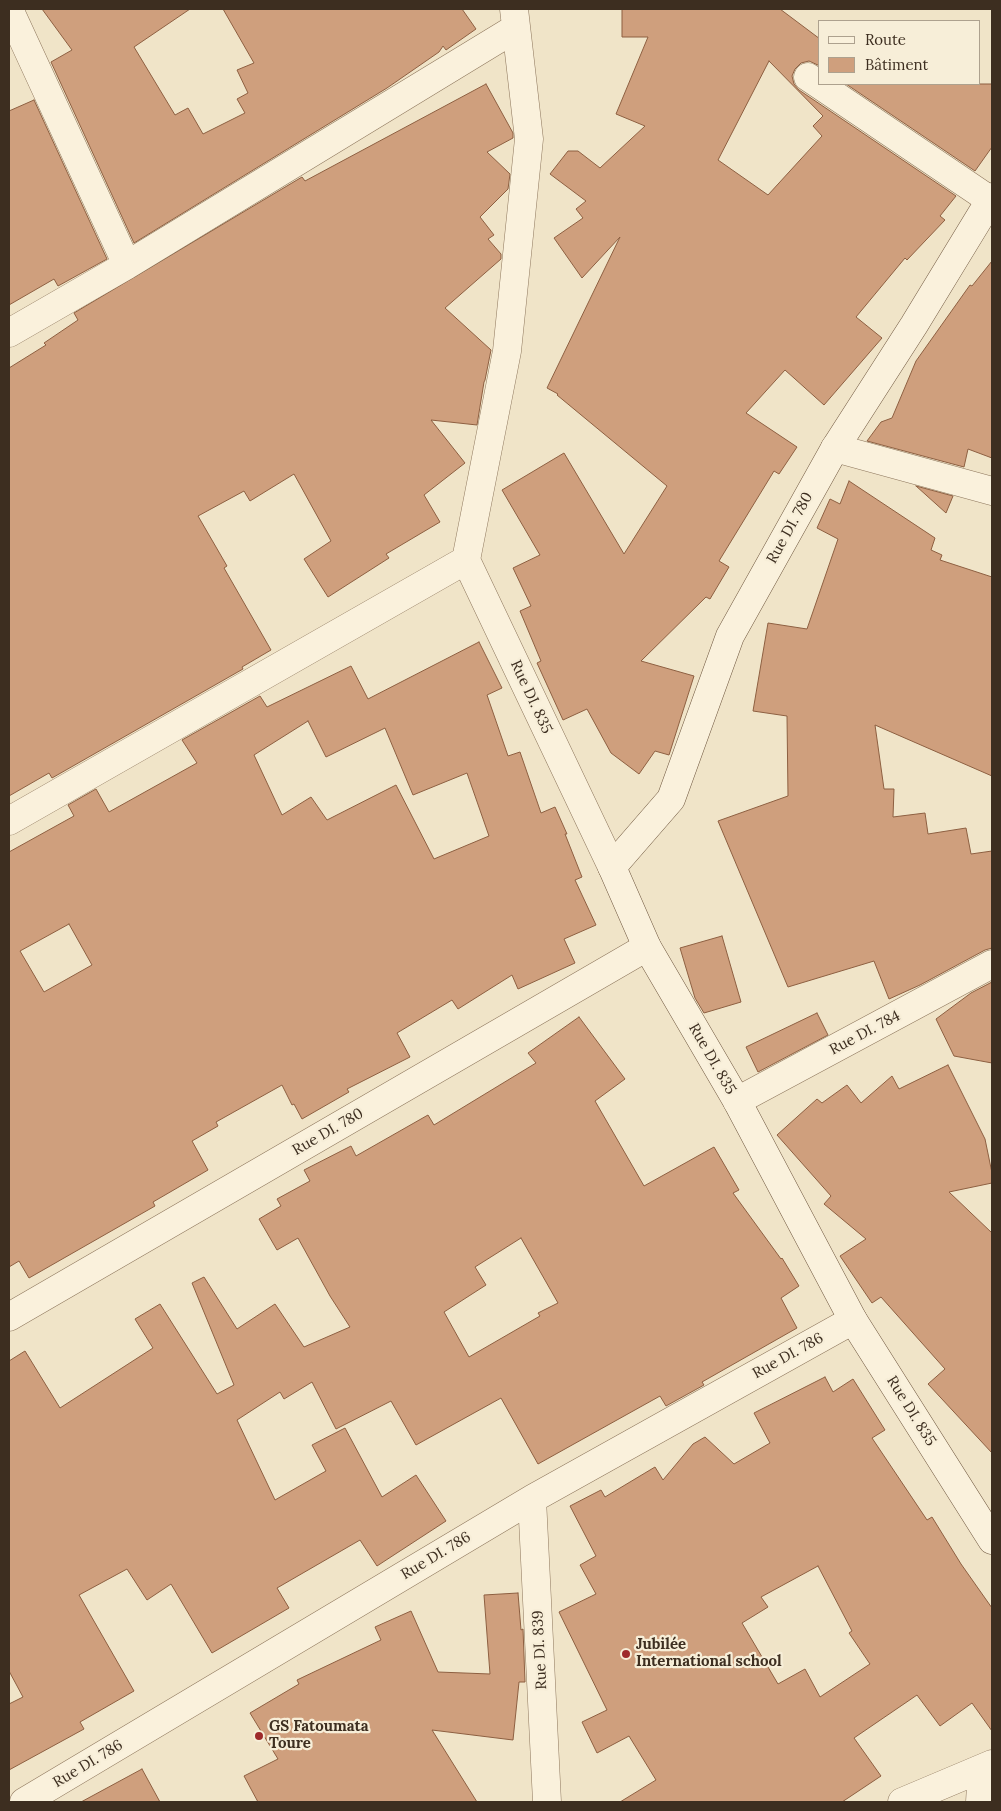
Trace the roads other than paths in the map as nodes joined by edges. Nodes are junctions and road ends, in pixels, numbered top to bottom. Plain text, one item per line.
1 (9, 9) edge
2 (515, 19) edge
3 (808, 77) dead end
4 (818, 84) edge
5 (820, 85) edge
6 (991, 199) edge
7 (127, 266) junction
8 (9, 333) edge
9 (836, 448) junction
10 (992, 491) edge
11 (466, 560) junction
12 (9, 821) edge
13 (612, 867) junction
14 (647, 947) junction
15 (992, 964) edge
16 (737, 1101) junction
17 (9, 1317) edge
18 (853, 1320) junction
19 (532, 1499) junction
20 (992, 1540) edge
21 (987, 1766) edge
22 (24, 1802) edge
23 (547, 1802) edge
24 (902, 1802) edge
25 (980, 1802) edge

1 - 7 street
2 - 7 street
2 - 11 street
3 - 4 street
5 - 6 street
6 - 9 street, Rue DI. 780
7 - 8 street
9 - 10 street
9 - 13 street, Rue DI. 780
11 - 12 street
11 - 13 street, Rue DI. 835
13 - 14 street, Rue DI. 835
14 - 16 street, Rue DI. 835
14 - 17 street, Rue DI. 780
15 - 16 street, Rue DI. 784
16 - 18 street, Rue DI. 835
18 - 19 street, Rue DI. 786
18 - 20 street, Rue DI. 835
19 - 22 street, Rue DI. 786
19 - 23 street, Rue DI. 839
21 - 24 street
21 - 25 street

